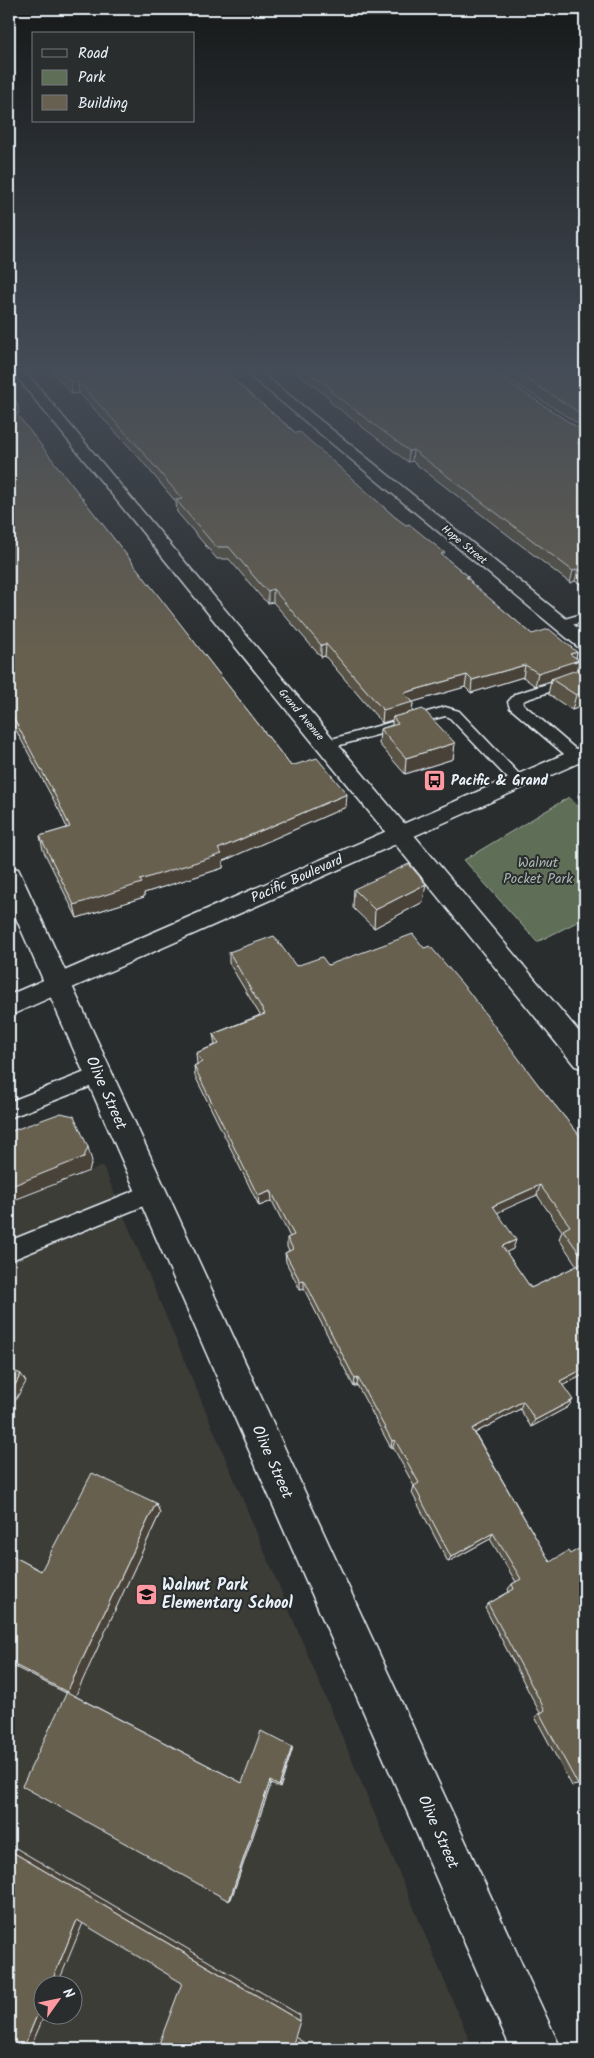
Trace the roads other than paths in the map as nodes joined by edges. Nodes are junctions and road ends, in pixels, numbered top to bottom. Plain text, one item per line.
1 (96, 466) edge
2 (367, 466) edge
3 (585, 618) edge
4 (562, 624) junction
5 (585, 643) edge
6 (585, 676) edge
7 (326, 745) junction
8 (580, 754) edge
9 (518, 782) junction
10 (399, 834) junction
11 (9, 875) edge
12 (58, 984) junction
13 (9, 1006) edge
14 (585, 1058) edge
15 (98, 1075) junction
16 (9, 1110) edge
17 (151, 1193) junction
18 (9, 1251) edge
19 (536, 2049) edge

1 - 7 street, Grand Avenue
2 - 4 street, Hope Street
3 - 4 lane
4 - 5 street, Hope Street
6 - 8 lane
7 - 9 lane
7 - 10 street, Grand Avenue
8 - 9 street, Pacific Boulevard
9 - 10 street, Pacific Boulevard
10 - 12 street, Pacific Boulevard
10 - 14 street, Grand Avenue
11 - 12 street, Olive Street
12 - 13 street, Pacific Boulevard
12 - 15 street, Olive Street
15 - 16 lane
15 - 17 street, Olive Street
17 - 18 lane
17 - 19 street, Olive Street

